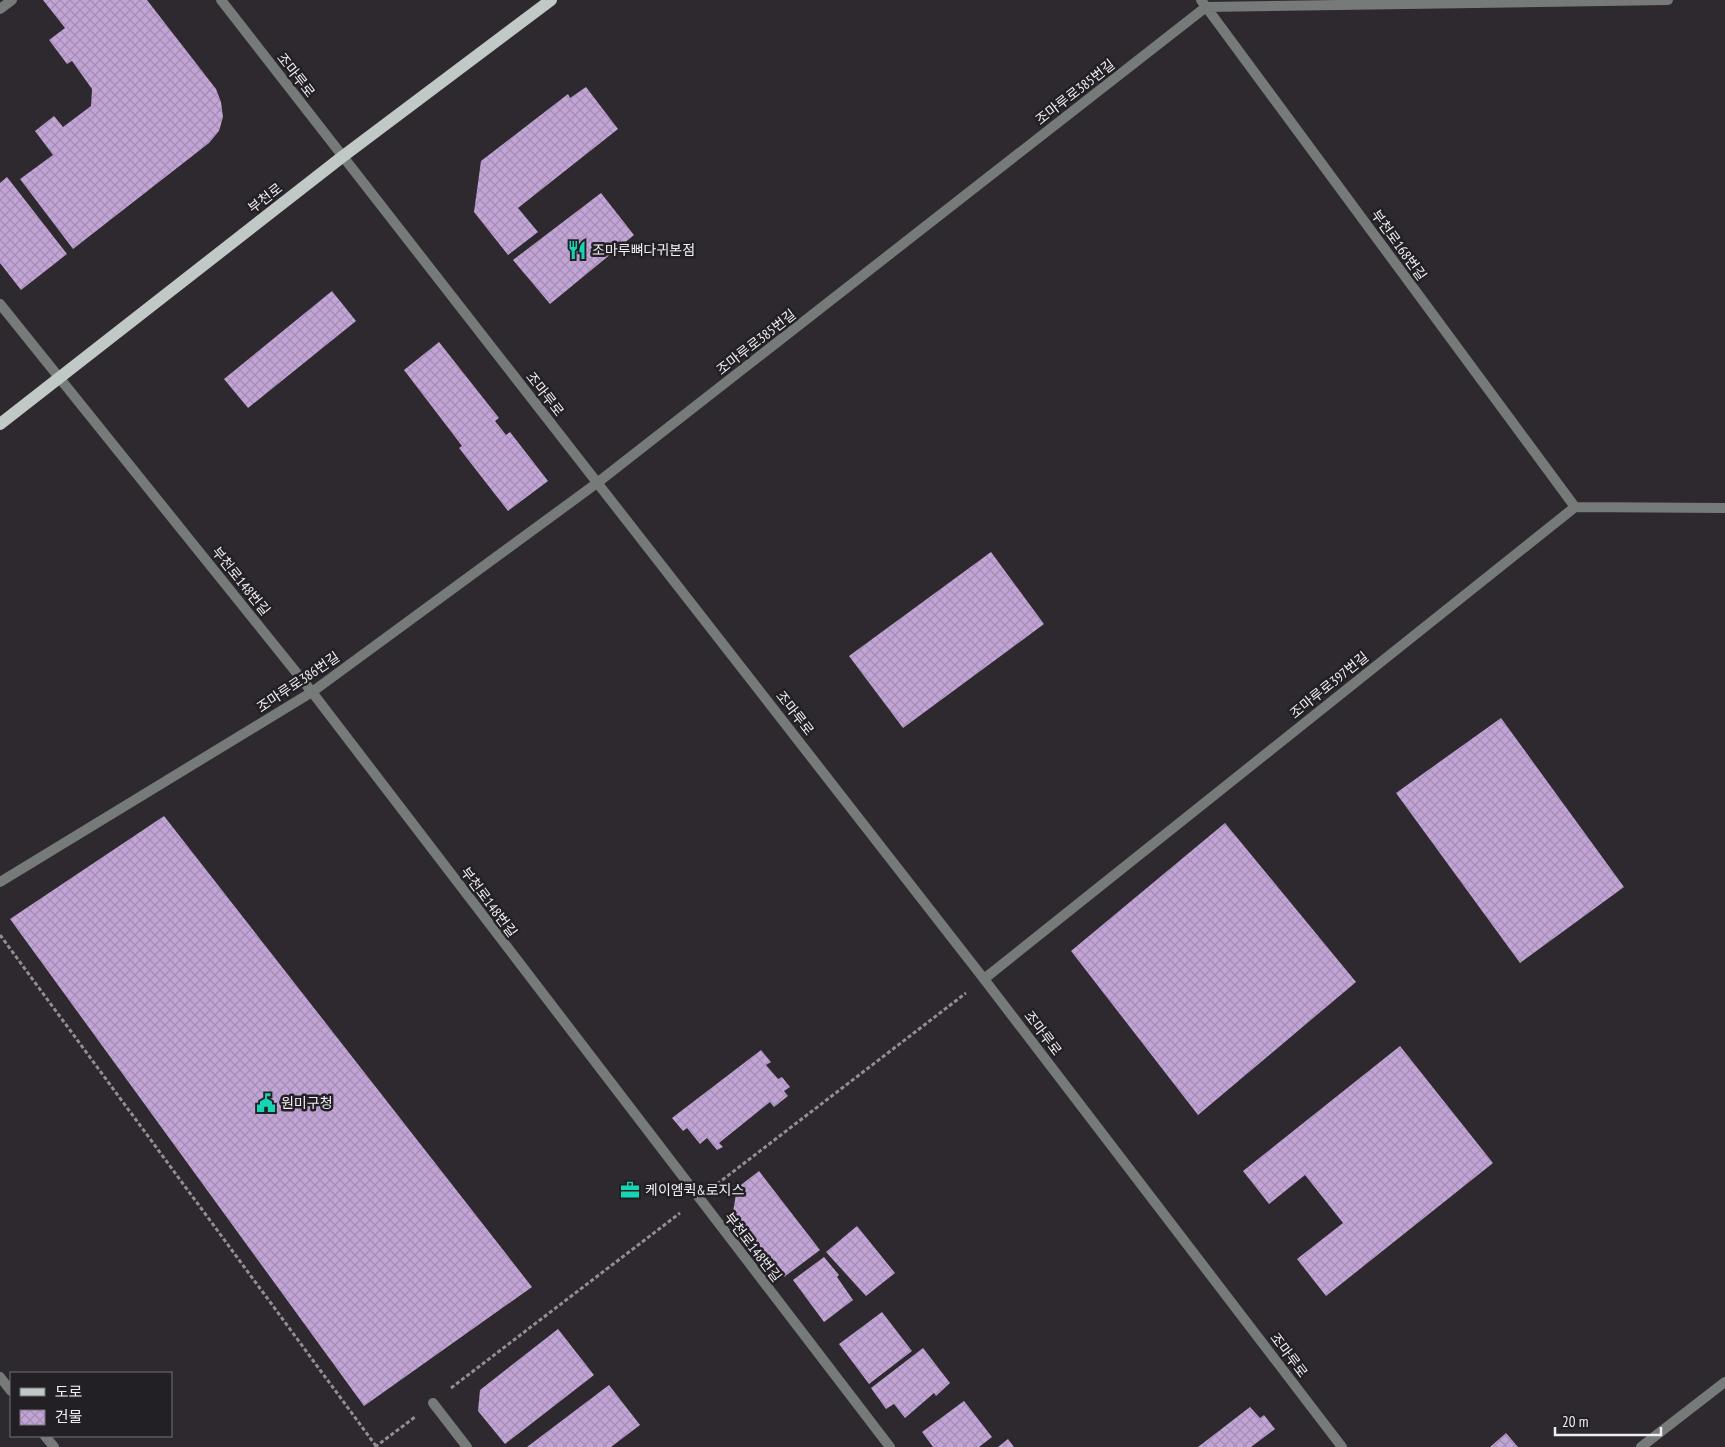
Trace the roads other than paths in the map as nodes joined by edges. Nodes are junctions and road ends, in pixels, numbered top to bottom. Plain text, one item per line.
1 (12, 0) edge
2 (221, 0) edge
3 (551, 0) edge
4 (1668, 0) edge
5 (1204, 3) edge
6 (0, 9) edge
7 (342, 157) junction
8 (0, 304) edge
9 (60, 378) junction
10 (0, 424) edge
11 (597, 483) junction
12 (1575, 507) junction
13 (1725, 508) edge
14 (312, 692) junction
15 (0, 882) edge
16 (984, 979) junction
17 (0, 1377) edge
18 (1725, 1382) edge
19 (10, 1391) edge
20 (433, 1403) dead end
21 (46, 1437) edge
22 (54, 1447) edge
23 (467, 1447) edge
24 (890, 1447) edge
25 (1342, 1447) edge
26 (1641, 1447) edge

1 - 6 street
2 - 7 street, 조마루로
3 - 7 main road, 부천로
4 - 5 street
5 - 11 street, 조마루로385번길
5 - 12 street, 부천로168번길
7 - 9 main road, 부천로
7 - 11 street, 조마루로
8 - 9 street, 부천로148번길
9 - 10 main road, 부천로
9 - 14 street, 부천로148번길
11 - 14 street, 조마루로386번길
11 - 16 street, 조마루로
12 - 13 street
12 - 16 street, 조마루로397번길
14 - 15 street, 조마루로386번길
14 - 24 street, 부천로148번길
16 - 25 street, 조마루로
17 - 19 street
18 - 26 street
20 - 23 street
21 - 22 street

